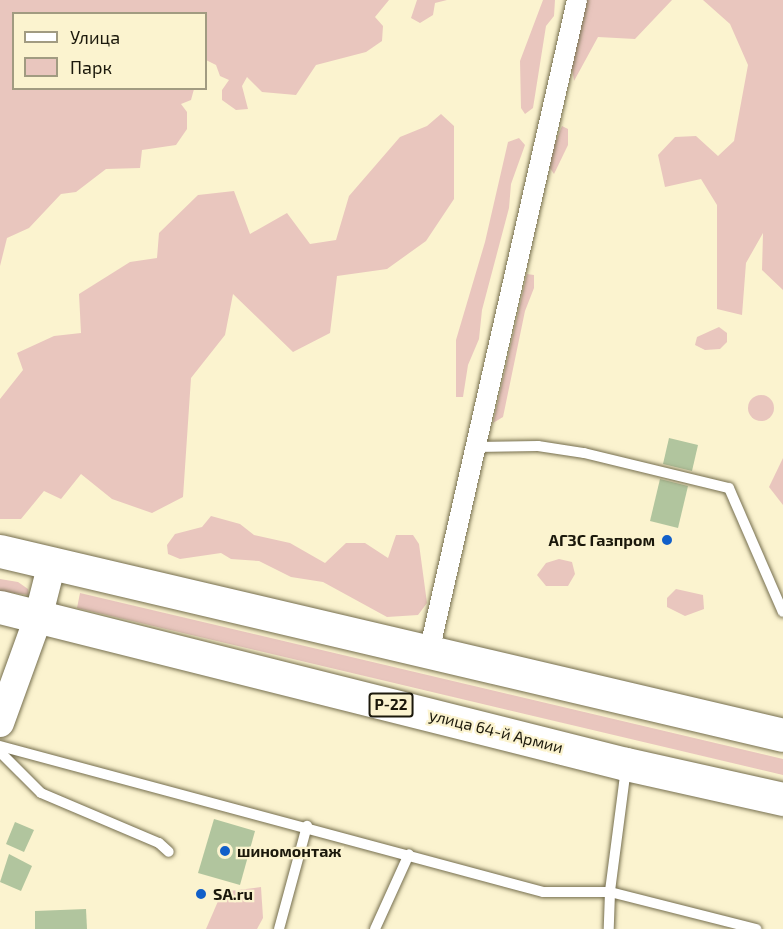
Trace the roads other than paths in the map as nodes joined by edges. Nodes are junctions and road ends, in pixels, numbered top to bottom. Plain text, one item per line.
1 (576, 0) edge
2 (476, 447) junction
3 (0, 551) edge
4 (52, 563) junction
5 (0, 607) edge
6 (783, 612) edge
7 (38, 618) junction
8 (429, 651) junction
9 (0, 723) edge
10 (783, 735) edge
11 (0, 746) edge
12 (0, 752) edge
13 (626, 764) junction
14 (783, 799) edge
15 (307, 826) junction
16 (169, 852) dead end
17 (409, 854) junction
18 (610, 892) junction
19 (279, 929) edge
20 (375, 929) edge
21 (609, 929) edge
22 (756, 929) edge

1 - 2 street
2 - 6 lane
2 - 8 street
3 - 4 highway
4 - 7 main road
4 - 8 highway
5 - 7 highway, улица 64-й Армии / Р-22
7 - 9 main road
7 - 13 highway, улица 64-й Армии / Р-22
8 - 10 highway
11 - 15 lane
12 - 16 lane
13 - 14 highway, улица 64-й Армии / Р-22
13 - 18 lane
15 - 17 lane
15 - 19 lane
17 - 18 lane
17 - 20 lane
18 - 21 lane
18 - 22 lane

